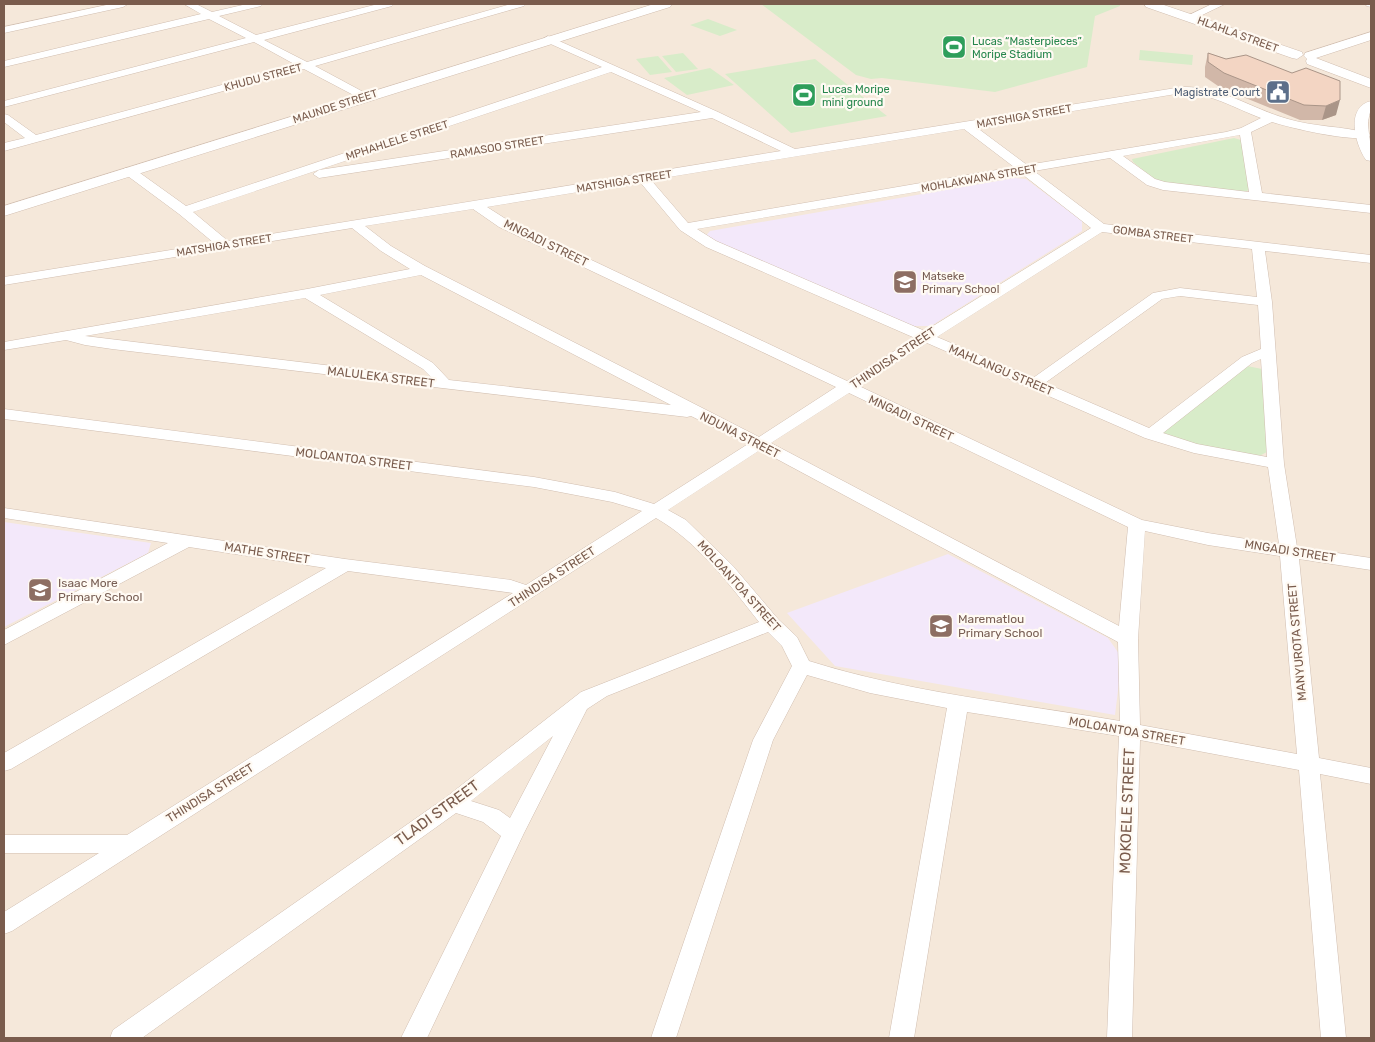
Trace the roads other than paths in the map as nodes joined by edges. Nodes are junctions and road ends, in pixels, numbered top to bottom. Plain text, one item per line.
1 (123, 4) edge
2 (188, 4) edge
3 (258, 4) edge
4 (389, 4) edge
5 (521, 4) edge
6 (666, 4) edge
7 (1150, 4) edge
8 (1220, 4) edge
9 (212, 16) junction
10 (1190, 17) junction
11 (4, 30) edge
12 (1371, 36) edge
13 (257, 40) junction
14 (548, 40) junction
15 (1306, 57) junction
16 (4, 64) edge
17 (305, 66) junction
18 (611, 68) junction
19 (1371, 84) edge
20 (365, 97) junction
21 (4, 104) edge
22 (1371, 105) edge
23 (714, 114) junction
24 (4, 117) edge
25 (1270, 118) junction
26 (968, 126) junction
27 (1245, 130) junction
28 (1366, 133) edge
29 (33, 138) junction
30 (4, 147) edge
31 (796, 154) junction
32 (1113, 154) junction
33 (1371, 156) edge
34 (1025, 170) junction
35 (129, 171) junction
36 (643, 178) junction
37 (280, 179) junction
38 (1256, 196) junction
39 (474, 204) junction
40 (1371, 209) edge
41 (4, 211) edge
42 (184, 211) junction
43 (356, 225) junction
44 (685, 227) junction
45 (1100, 228) junction
46 (224, 244) junction
47 (1258, 246) junction
48 (1371, 259) edge
49 (425, 270) junction
50 (4, 281) edge
51 (307, 293) junction
52 (1265, 302) junction
53 (67, 335) junction
54 (925, 337) junction
55 (4, 346) edge
56 (1269, 351) junction
57 (1034, 384) junction
58 (445, 385) junction
59 (848, 388) junction
60 (697, 413) junction
61 (4, 414) edge
62 (1151, 435) junction
63 (759, 443) junction
64 (1276, 464) junction
65 (656, 510) junction
66 (4, 514) edge
67 (1137, 524) junction
68 (188, 540) junction
69 (1289, 551) junction
70 (1371, 564) edge
71 (345, 565) junction
72 (529, 592) junction
73 (771, 624) junction
74 (4, 638) edge
75 (1128, 639) junction
76 (802, 666) junction
77 (958, 702) junction
78 (579, 704) junction
79 (1130, 731) junction
80 (4, 762) edge
81 (1309, 765) junction
82 (1371, 776) edge
83 (453, 804) junction
84 (512, 833) junction
85 (4, 844) edge
86 (129, 844) junction
87 (4, 924) edge
88 (122, 1038) edge
89 (414, 1038) edge
90 (664, 1038) edge
91 (901, 1038) edge
92 (1119, 1038) edge
93 (1334, 1038) edge

1 - 11 street
2 - 9 street
3 - 9 street
4 - 13 street
5 - 17 street, KHUDU STREET
6 - 14 street, MAUNDE STREET
7 - 10 street, HLAHLA STREET
8 - 10 street
9 - 13 street
9 - 16 street
10 - 15 street, HLAHLA STREET
12 - 15 street
13 - 17 street
13 - 21 street
14 - 18 street
14 - 20 street, MAUNDE STREET
15 - 19 street, HLAHLA STREET
17 - 20 street
17 - 29 street, KHUDU STREET
18 - 23 street
18 - 37 street, MPHAHLELE STREET
20 - 35 street, MAUNDE STREET
22 - 28 street
23 - 31 street
23 - 37 street, RAMASOO STREET
24 - 29 street
25 - 26 street, MATSHIGA STREET
25 - 27 street, MOHLAKWANA STREET
25 - 28 street, MATSHIGA STREET
26 - 31 street, MATSHIGA STREET
26 - 34 street, GOMBA STREET
27 - 32 street, MOHLAKWANA STREET
27 - 38 street
28 - 33 street
29 - 30 street, KHUDU STREET
31 - 36 street, MATSHIGA STREET
32 - 34 street, MOHLAKWANA STREET
32 - 38 street
34 - 44 street, MOHLAKWANA STREET
34 - 45 street, GOMBA STREET
35 - 41 street, MAUNDE STREET
35 - 42 street
36 - 39 street, MATSHIGA STREET
36 - 44 street, MAHLANGU STREET
37 - 42 street, MPHAHLELE STREET
38 - 40 street
39 - 43 street, MATSHIGA STREET
39 - 59 street, MNGADI STREET
42 - 46 street
43 - 46 street, MATSHIGA STREET
43 - 49 street, NDUNA STREET
44 - 54 street, MAHLANGU STREET
45 - 47 street, GOMBA STREET
45 - 54 street, THINDISA STREET
46 - 50 street, MATSHIGA STREET
47 - 48 street, GOMBA STREET
47 - 52 street, MANYUROTA STREET
49 - 51 street
49 - 60 street, NDUNA STREET
51 - 53 street
51 - 58 street
52 - 56 street, MANYUROTA STREET
52 - 57 street
53 - 55 street
53 - 58 street, MALULEKA STREET
54 - 57 street, MAHLANGU STREET
54 - 59 street, THINDISA STREET
56 - 62 street
56 - 64 street, MANYUROTA STREET
57 - 62 street, MAHLANGU STREET
58 - 60 street, MALULEKA STREET
59 - 63 street, THINDISA STREET
59 - 67 street, MNGADI STREET
60 - 63 street, NDUNA STREET
61 - 65 street, MOLOANTOA STREET
62 - 64 street, MAHLANGU STREET
63 - 65 street, THINDISA STREET
63 - 75 street, NDUNA STREET
64 - 69 street, MANYUROTA STREET
65 - 72 street, THINDISA STREET
65 - 73 street, MOLOANTOA STREET
66 - 68 street, MATHE STREET
67 - 69 street, MNGADI STREET
67 - 75 street, MOKOELE STREET
68 - 71 street, MATHE STREET
68 - 74 street
69 - 70 street, MNGADI STREET
69 - 81 street, MANYUROTA STREET
71 - 72 street, MATHE STREET
71 - 80 street
72 - 86 street, THINDISA STREET
73 - 76 street, MOLOANTOA STREET
73 - 78 street, TLADI STREET
75 - 79 street, MOKOELE STREET
76 - 77 street, MOLOANTOA STREET
76 - 90 street
77 - 79 street, MOLOANTOA STREET
77 - 91 street
78 - 83 street, TLADI STREET
78 - 84 street
79 - 81 street, MOLOANTOA STREET
79 - 92 street, MOKOELE STREET
81 - 82 street, MOLOANTOA STREET
81 - 93 street, MANYUROTA STREET
83 - 84 street
83 - 88 street, TLADI STREET
84 - 89 street
85 - 86 street
86 - 87 street, THINDISA STREET

